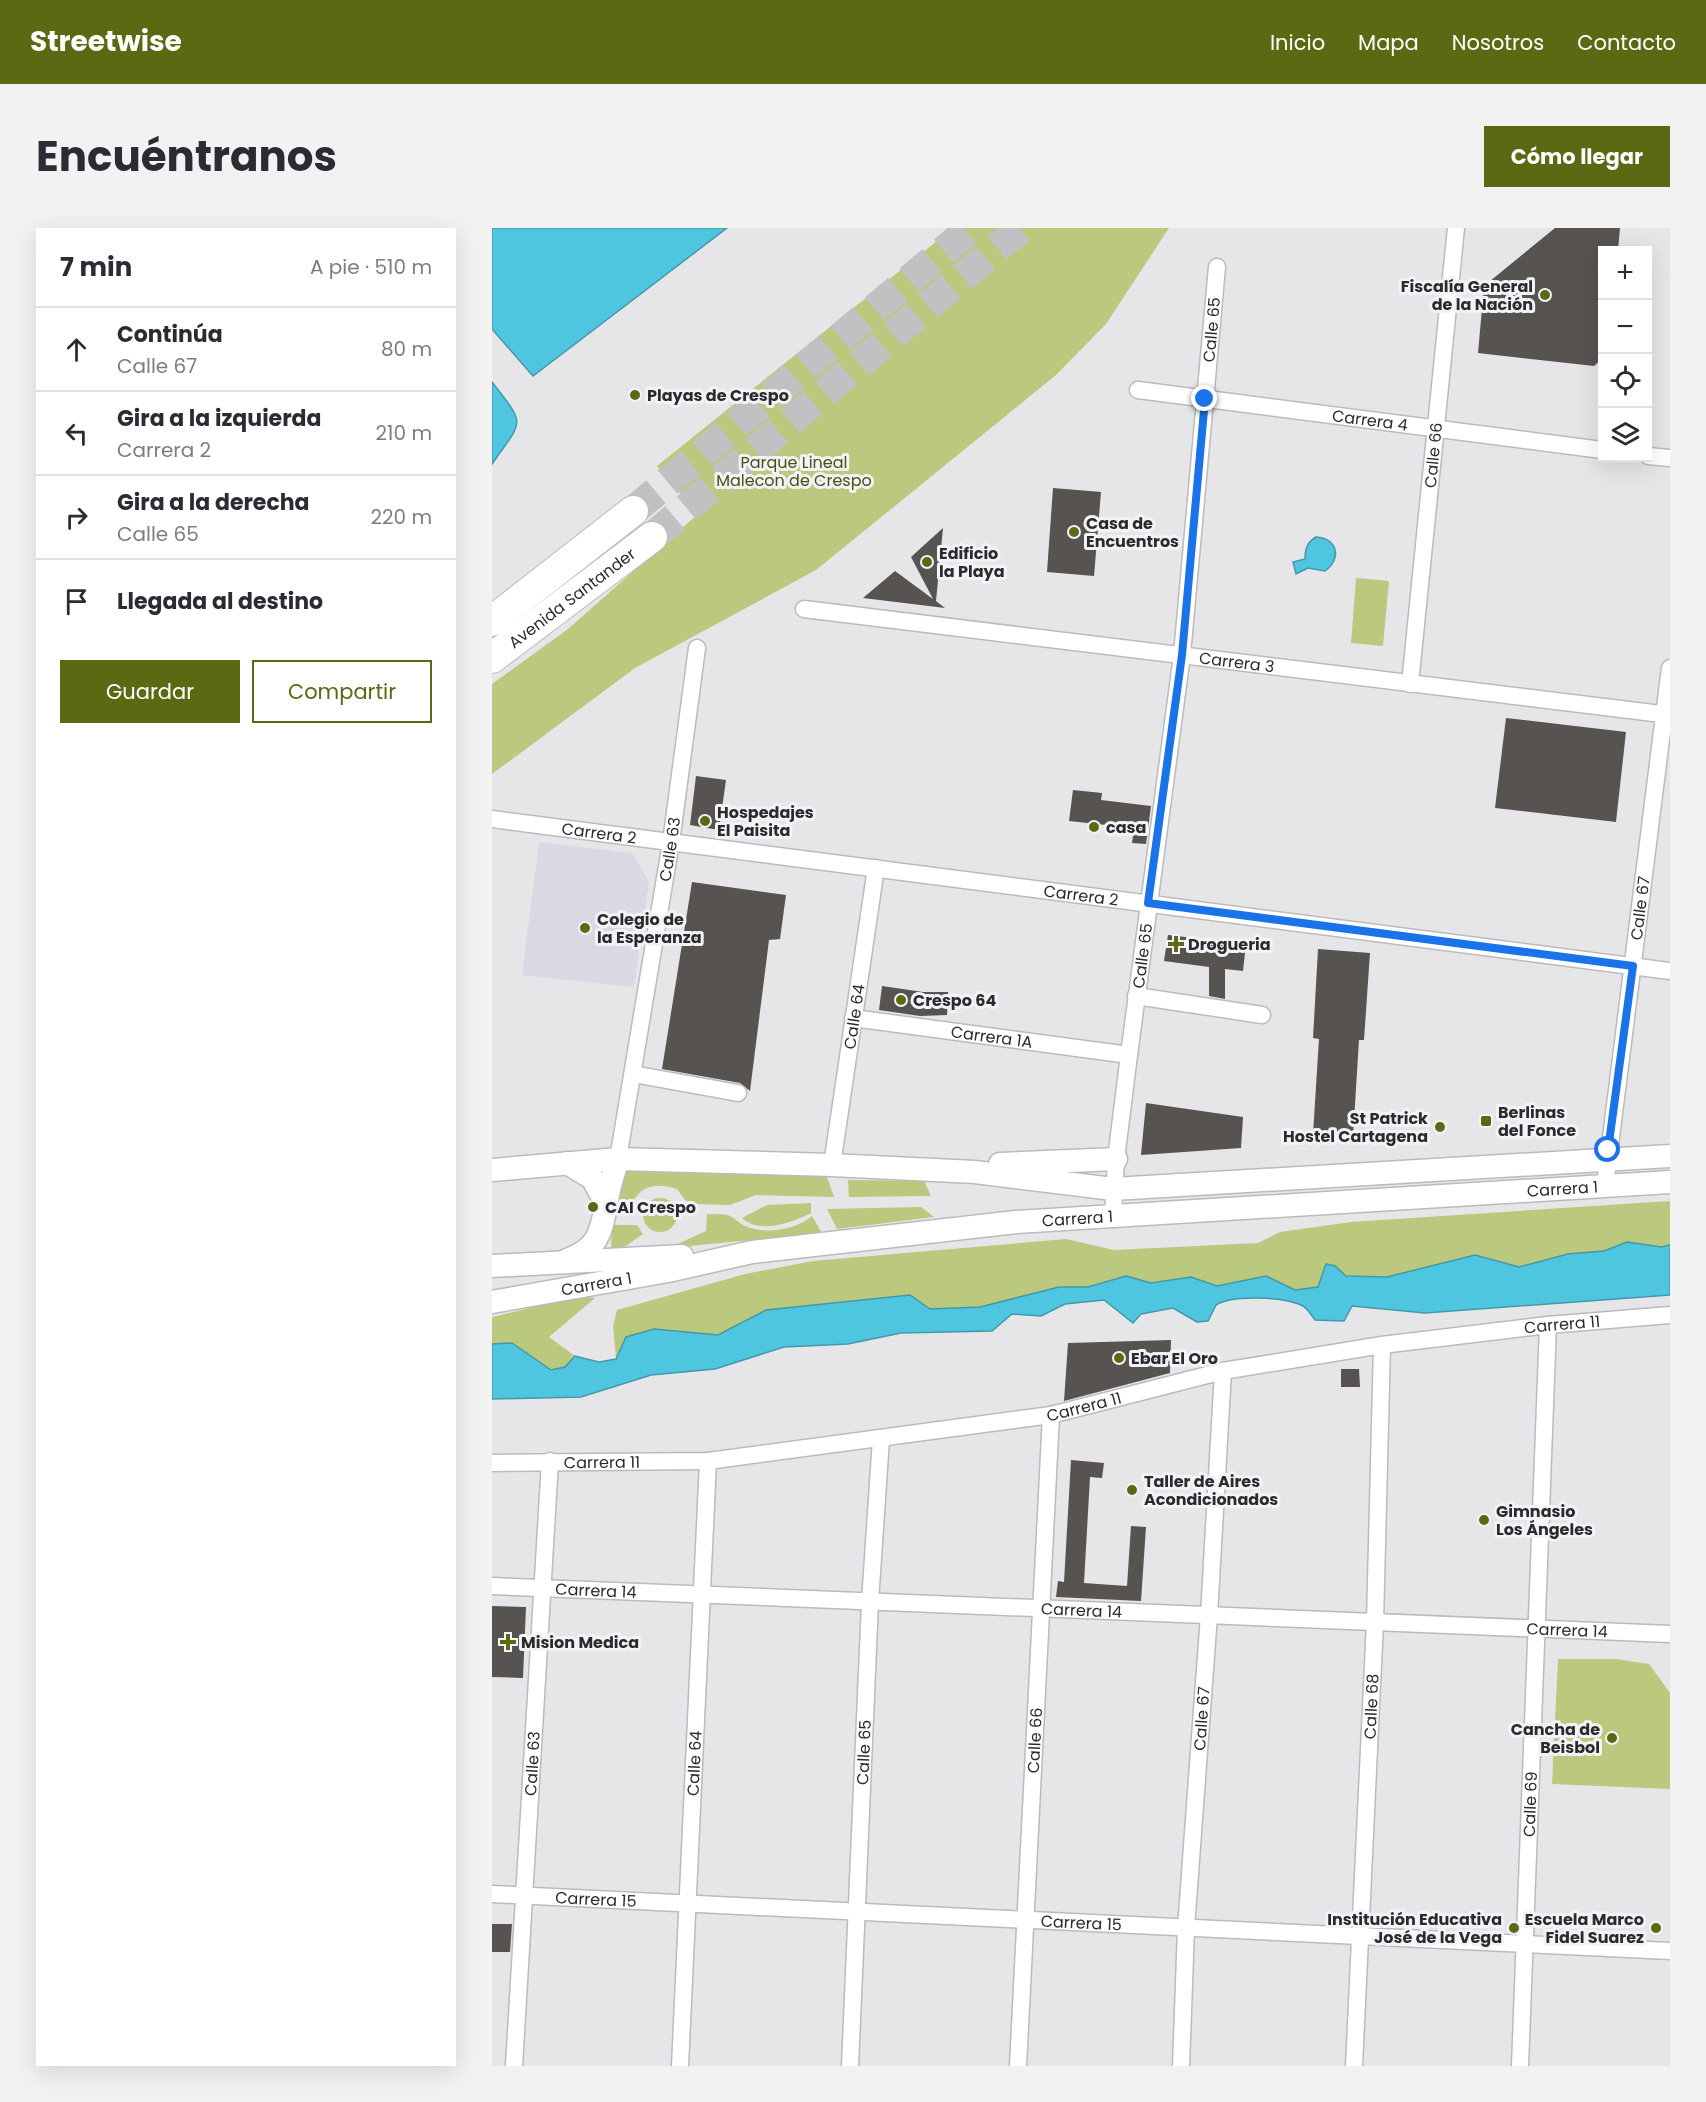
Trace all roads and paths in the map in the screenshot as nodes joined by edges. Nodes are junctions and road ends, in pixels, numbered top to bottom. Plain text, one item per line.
1 (1456, 228) edge
2 (1217, 267) dead end
3 (1138, 390) dead end
4 (1205, 399) junction
5 (1434, 428) junction
6 (1598, 449) edge
7 (1652, 456) edge
8 (1670, 458) edge
9 (633, 511) tunnel mouth
10 (652, 537) tunnel mouth
11 (804, 609) dead end
12 (492, 621) edge
13 (697, 648) dead end
14 (1182, 655) junction
15 (492, 658) edge
16 (1670, 668) edge
17 (1410, 684) junction
18 (1667, 715) edge
19 (492, 819) edge
20 (671, 842) junction
21 (876, 868) junction
22 (1148, 903) junction
23 (1633, 966) junction
24 (1670, 971) edge
25 (1136, 996) junction
26 (1262, 1015) dead end
27 (853, 1018) junction
28 (1129, 1055) junction
29 (633, 1074) junction
30 (738, 1093) dead end
31 (1670, 1156) edge
32 (618, 1158) junction
33 (1116, 1159) junction
34 (1606, 1160) junction
35 (567, 1163) junction
36 (832, 1165) junction
37 (492, 1170) edge
38 (975, 1172) junction
39 (1670, 1182) edge
40 (1605, 1185) junction
41 (1113, 1189) junction
42 (606, 1203) junction
43 (1113, 1215) junction
44 (753, 1252) junction
45 (560, 1261) junction
46 (492, 1266) edge
47 (492, 1302) edge
48 (1670, 1315) edge
49 (1548, 1324) junction
50 (1382, 1345) junction
51 (1223, 1371) junction
52 (1051, 1415) junction
53 (881, 1439) junction
54 (550, 1461) junction
55 (708, 1461) junction
56 (492, 1463) edge
57 (492, 1586) edge
58 (543, 1588) junction
59 (702, 1595) junction
60 (870, 1602) junction
61 (1040, 1608) junction
62 (1209, 1615) junction
63 (1375, 1622) junction
64 (1538, 1628) junction
65 (1670, 1634) edge
66 (492, 1894) edge
67 (523, 1897) junction
68 (688, 1904) junction
69 (858, 1912) junction
70 (1025, 1920) junction
71 (1186, 1928) junction
72 (1360, 1936) junction
73 (1525, 1944) junction
74 (1670, 1951) edge
75 (514, 2066) edge
76 (680, 2066) edge
77 (850, 2066) edge
78 (1018, 2066) edge
79 (1181, 2066) edge
80 (1354, 2066) edge
81 (1520, 2066) edge

1 - 5 street, Calle 66
2 - 4 street, Calle 65
3 - 4 street, Carrera 4
4 - 5 street, Carrera 4
4 - 14 street, Calle 65
5 - 6 street, Carrera 4
5 - 17 street, Calle 66
7 - 8 street
9 - 12 highway, Avenida Santander
10 - 15 highway, Avenida Santander
11 - 14 street, Carrera 3
13 - 20 street, Calle 63
14 - 17 street, Carrera 3
14 - 22 street, Calle 65
16 - 18 street, Calle 67
17 - 18 street, Carrera 3
18 - 23 street, Calle 67
19 - 20 street, Carrera 2
20 - 21 street, Carrera 2
20 - 29 street, Calle 63
21 - 22 street, Carrera 2
21 - 27 street, Calle 64
22 - 23 street, Carrera 2
22 - 25 street, Calle 65
23 - 24 street, Carrera 2
23 - 34 street, Calle 67
25 - 26 street
25 - 28 street, Calle 65
27 - 28 street, Carrera 1A
27 - 36 street, Calle 64
28 - 33 street, Calle 65
29 - 30 street
29 - 32 street, Calle 63
31 - 34 main road, Carrera 1
32 - 35 main road, Carrera 1
32 - 36 main road, Carrera 1
32 - 42 main road
33 - 38 main road
33 - 41 street, Calle 65
34 - 40 street, Calle 67
34 - 41 main road, Carrera 1
35 - 37 main road, Carrera 1
35 - 42 main road
36 - 38 main road, Carrera 1
38 - 41 main road, Carrera 1
39 - 40 main road, Carrera 1
40 - 43 main road, Carrera 1
41 - 43 street, Calle 65
42 - 45 main road
43 - 44 main road, Carrera 1
44 - 45 main road
44 - 47 main road, Carrera 1
45 - 46 main road
48 - 49 street, Carrera 11
49 - 50 street, Carrera 11
49 - 64 street, Calle 69
50 - 51 street, Carrera 11
50 - 63 street, Calle 68
51 - 52 street, Carrera 11
51 - 62 street, Calle 67
52 - 53 street, Carrera 11
52 - 61 street, Calle 66
53 - 55 street, Carrera 11
53 - 60 street, Calle 65
54 - 55 street, Carrera 11
54 - 56 street, Carrera 11
54 - 58 street, Calle 63
55 - 59 street, Calle 64
57 - 58 street, Carrera 14
58 - 59 street, Carrera 14
58 - 67 street, Calle 63
59 - 60 street, Carrera 14
59 - 68 street, Calle 64
60 - 61 street, Carrera 14
60 - 69 street, Calle 65
61 - 62 street, Carrera 14
61 - 70 street, Calle 66
62 - 63 street, Carrera 14
62 - 71 street, Calle 67
63 - 64 street, Carrera 14
63 - 72 street, Calle 68
64 - 65 street, Carrera 14
64 - 73 street, Calle 69
66 - 67 street, Carrera 15
67 - 68 street, Carrera 15
67 - 75 street, Calle 63
68 - 69 street, Carrera 15
68 - 76 street, Calle 64
69 - 70 street, Carrera 15
69 - 77 street, Calle 65
70 - 71 street, Carrera 15
70 - 78 street, Calle 66
71 - 72 street, Carrera 15
71 - 79 street, Calle 67
72 - 73 street, Carrera 15
72 - 80 street, Calle 68
73 - 74 street, Carrera 15
73 - 81 street, Calle 69

